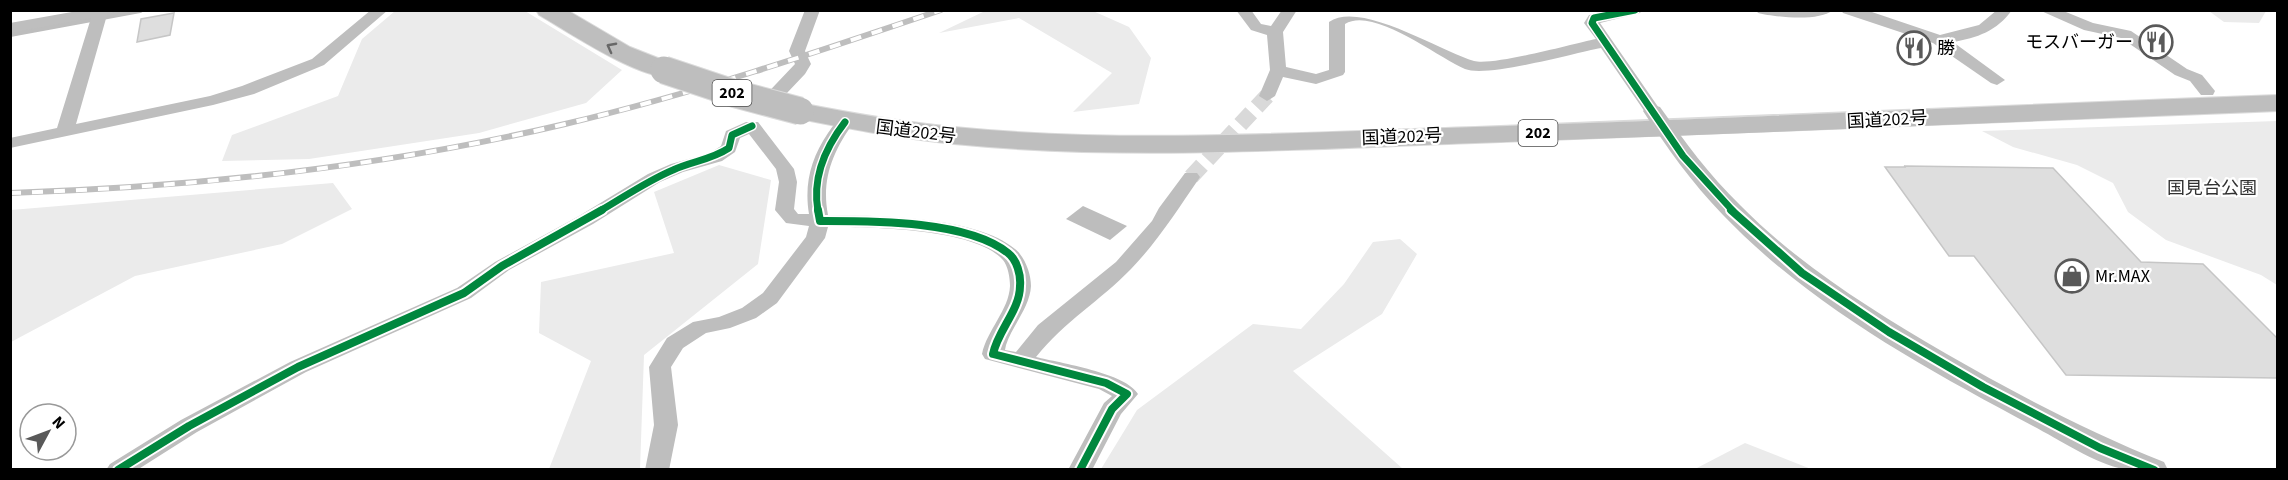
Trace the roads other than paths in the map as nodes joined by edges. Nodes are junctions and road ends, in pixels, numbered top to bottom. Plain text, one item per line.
1 (381, 10) edge
2 (548, 10) edge
3 (589, 10) edge
4 (813, 10) edge
5 (1244, 10) edge
6 (1290, 10) edge
7 (1635, 10) edge
8 (1762, 10) edge
9 (1826, 10) edge
10 (1848, 10) edge
11 (2005, 10) edge
12 (2046, 10) edge
13 (103, 15) edge
14 (10, 28) edge
15 (1275, 32) junction
16 (1939, 40) junction
17 (1606, 42) junction
18 (673, 64) junction
19 (1278, 70) junction
20 (1997, 80) dead end
21 (2277, 88) edge
22 (2207, 91) junction
23 (1267, 96) tunnel mouth
24 (2277, 103) edge
25 (805, 104) junction
26 (1660, 120) junction
27 (845, 122) junction
28 (752, 126) junction
29 (65, 131) junction
30 (10, 143) edge
31 (1191, 177) tunnel mouth
32 (820, 221) junction
33 (1022, 360) junction
34 (118, 470) edge
35 (657, 470) edge
36 (1080, 470) edge
37 (2154, 470) edge

1 - 29 street
18 -> 2 highway, 国道202号 / 202
3 - 18 highway, 国道202号 / 202
4 - 28 street
5 - 15 street
6 - 15 street
7 - 17 street
8 - 9 street
10 - 16 street
11 - 16 street
12 - 22 street
13 - 14 street
13 - 29 street
15 - 19 street
16 - 20 street
17 - 19 street
17 - 26 street
18 - 25 highway, 国道202号 / 202, bridge
19 - 23 street
21 - 22 highway, 国道202号 / 202
22 - 26 highway, 国道202号 / 202
24 - 26 highway, 国道202号 / 202
25 - 26 highway, 国道202号 / 202
25 - 27 highway, 国道202号 / 202
26 - 27 highway, 国道202号 / 202
26 - 37 street
27 - 32 street
28 - 32 street
28 - 34 street
29 - 30 street
31 - 33 street
32 - 33 street
32 - 35 street
33 - 36 street

